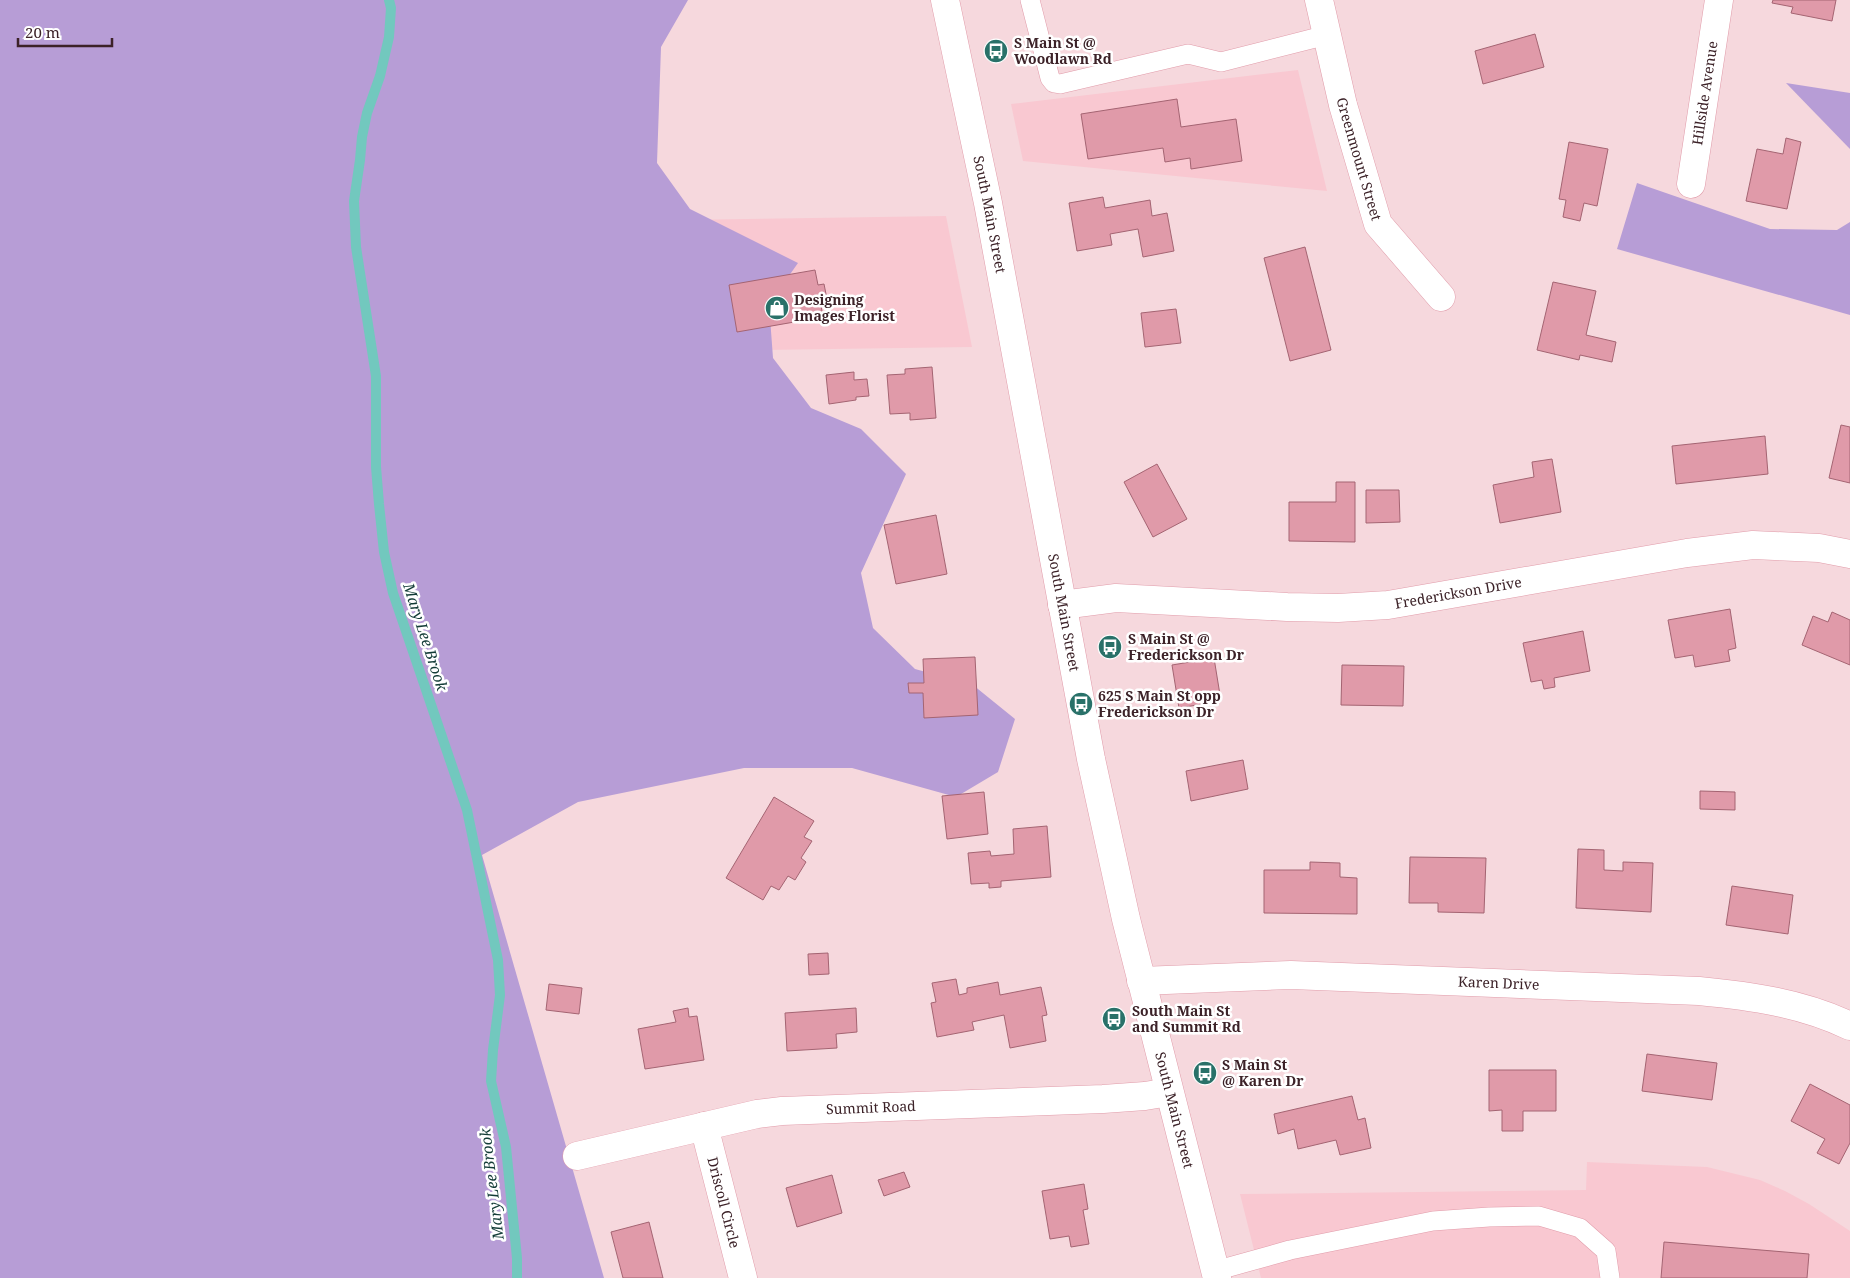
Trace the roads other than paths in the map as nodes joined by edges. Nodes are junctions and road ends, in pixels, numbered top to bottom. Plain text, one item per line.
1 (945, 0) edge
2 (1030, 0) edge
3 (1319, 0) edge
4 (1718, 0) edge
5 (1327, 35) junction
6 (1690, 184) dead end
7 (1441, 297) dead end
8 (1850, 554) edge
9 (1062, 605) junction
10 (1141, 981) junction
11 (1850, 1026) edge
12 (1169, 1092) junction
13 (704, 1126) junction
14 (577, 1156) dead end
15 (1216, 1274) edge
16 (744, 1278) edge
17 (1610, 1278) edge

1 - 9 street, South Main Street
2 - 5 lane
3 - 5 street, Greenmount Street
4 - 6 street, Hillside Avenue
5 - 7 street, Greenmount Street
8 - 9 street, Frederickson Drive
9 - 10 street, South Main Street
10 - 11 street, Karen Drive
10 - 12 street, South Main Street
12 - 13 street, Summit Road
12 - 15 street, South Main Street
13 - 14 street, Summit Road
13 - 16 street, Driscoll Circle
15 - 17 lane

